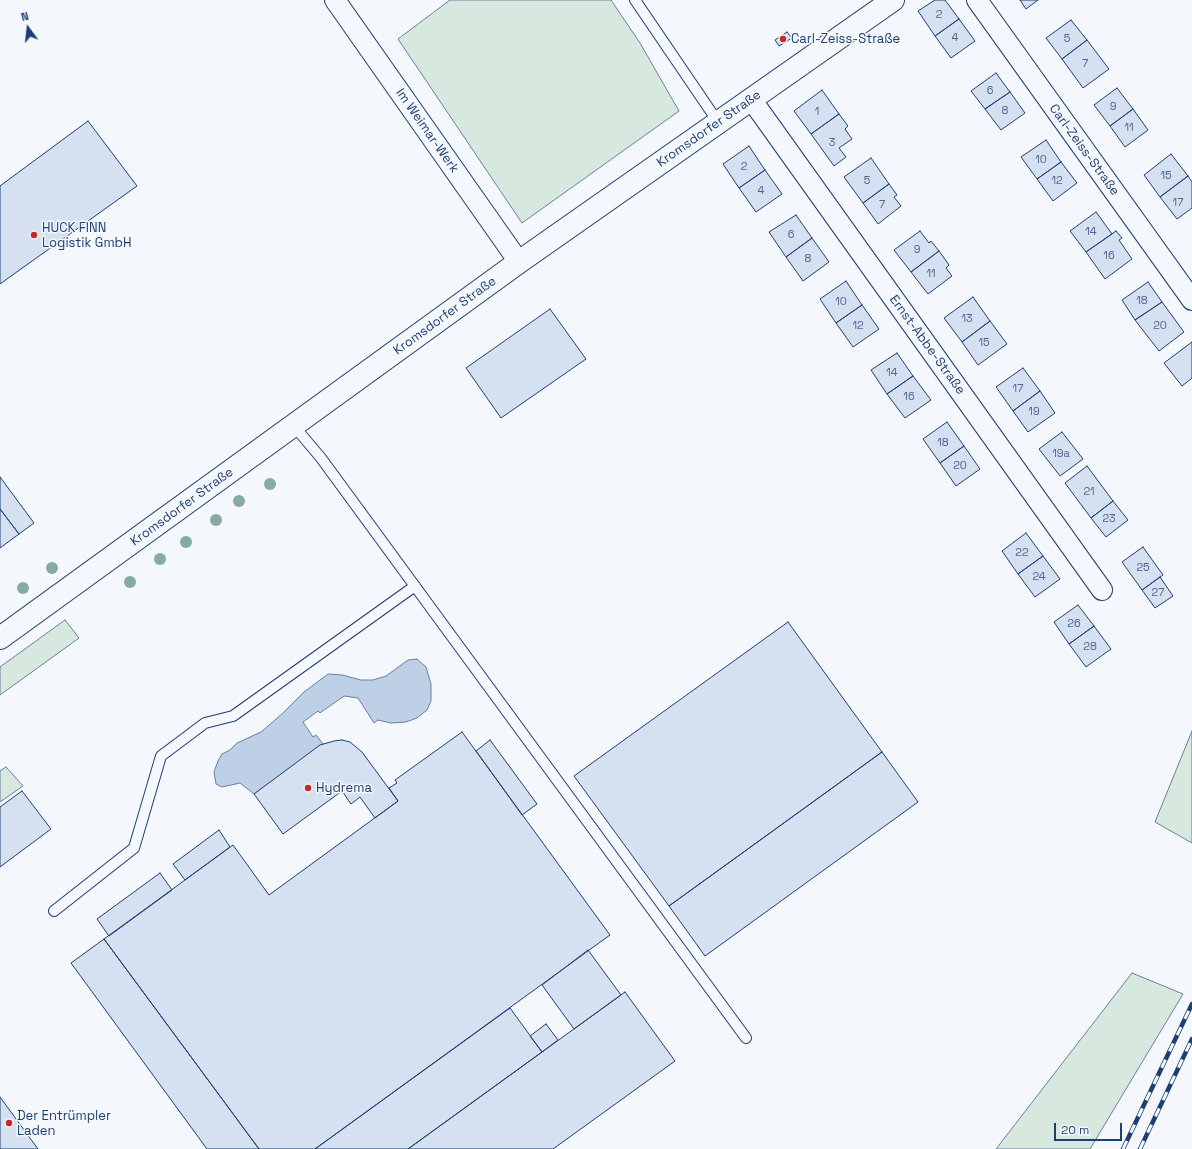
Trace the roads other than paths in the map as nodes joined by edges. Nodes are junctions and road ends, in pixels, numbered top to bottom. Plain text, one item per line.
1 (335, 0) edge
2 (635, 0) edge
3 (977, 0) edge
4 (890, 1) edge
5 (751, 99) junction
6 (718, 122) junction
7 (519, 262) junction
8 (1192, 300) edge
9 (294, 426) junction
10 (415, 586) junction
11 (1102, 590) dead end
12 (0, 638) edge
13 (54, 911) dead end
14 (746, 1038) dead end

1 - 7 street, Im Weimar-Werk
2 - 6 lane
3 - 8 street, Carl-Zeiss-Straße
4 - 5 street, Kromsdorfer Straße
5 - 6 street, Kromsdorfer Straße
5 - 11 street, Ernst-Abbe-Straße
6 - 7 street, Kromsdorfer Straße
7 - 9 street, Kromsdorfer Straße
9 - 10 lane
9 - 12 street, Kromsdorfer Straße
10 - 13 lane
10 - 14 lane

